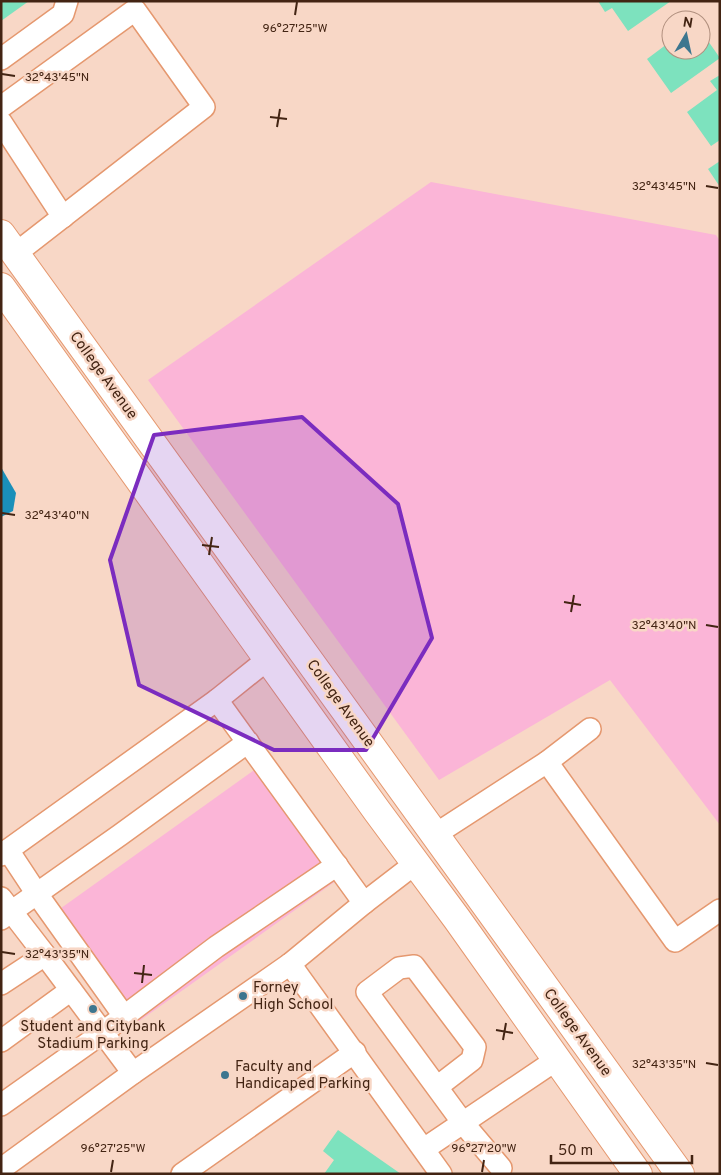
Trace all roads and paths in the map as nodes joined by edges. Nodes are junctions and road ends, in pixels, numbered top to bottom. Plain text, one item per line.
1 (67, 1) edge
2 (1, 59) edge
3 (1, 107) edge
4 (1, 122) edge
5 (64, 217) junction
6 (8, 244) edge
7 (1, 287) edge
8 (297, 642) junction
9 (268, 659) junction
10 (217, 700) junction
11 (590, 729) dead end
12 (248, 742) junction
13 (547, 762) junction
14 (436, 834) junction
15 (4, 852) edge
16 (416, 864) junction
17 (337, 866) junction
18 (37, 894) junction
19 (364, 903) junction
20 (5, 909) edge
21 (720, 910) edge
22 (45, 955) junction
23 (290, 964) junction
24 (1, 984) edge
25 (71, 990) junction
26 (124, 1016) junction
27 (103, 1032) junction
28 (1, 1041) edge
29 (355, 1052) junction
30 (556, 1060) junction
31 (133, 1073) junction
32 (436, 1087) junction
33 (1, 1105) edge
34 (463, 1123) junction
35 (424, 1149) junction
36 (500, 1168) dead end
37 (1, 1169) edge
38 (182, 1174) edge
39 (441, 1174) edge
40 (638, 1174) edge
41 (680, 1174) edge

1 - 2 lane
3 - 5 lane
4 - 5 lane
5 - 6 lane
6 - 8 main road, College Avenue
7 - 9 main road
8 - 9 main road
8 - 14 main road, College Avenue
9 - 10 lane
9 - 16 main road
10 - 12 lane
10 - 15 lane
11 - 13 lane
12 - 17 lane
12 - 18 lane
13 - 14 lane
13 - 21 lane
14 - 16 main road
14 - 41 main road, College Avenue
15 - 18 lane
16 - 19 lane
16 - 30 main road
17 - 19 lane
17 - 26 lane
18 - 20 lane
18 - 26 lane
19 - 23 lane
20 - 22 lane
22 - 24 lane
22 - 25 lane
23 - 29 lane
23 - 31 lane
25 - 27 lane
25 - 28 lane
26 - 27 lane
27 - 31 lane
27 - 33 lane
29 - 35 lane
29 - 38 lane
30 - 34 lane
30 - 40 main road
31 - 37 lane
32 - 32 lane
32 - 34 lane
34 - 35 lane
34 - 36 lane
35 - 39 lane

